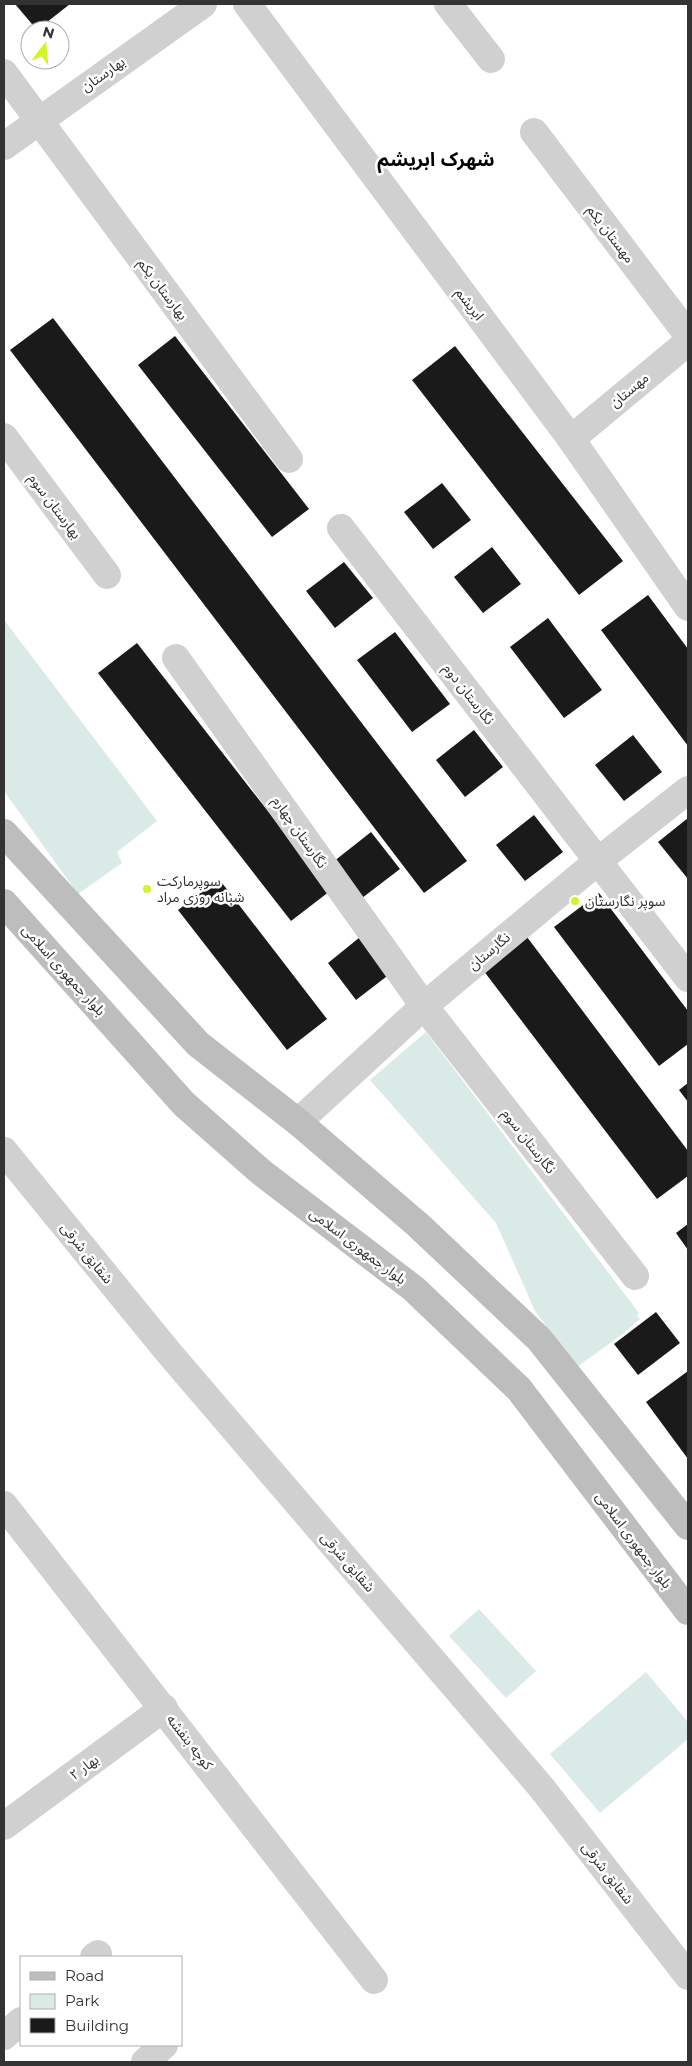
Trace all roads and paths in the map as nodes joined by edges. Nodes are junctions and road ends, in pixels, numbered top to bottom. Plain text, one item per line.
1 (203, 4) edge
2 (247, 4) edge
3 (448, 4) edge
4 (491, 59) dead end
5 (4, 73) edge
6 (38, 120) junction
7 (534, 132) dead end
8 (4, 146) edge
9 (688, 335) edge
10 (688, 342) edge
11 (4, 437) edge
12 (571, 438) junction
13 (289, 459) dead end
14 (341, 528) dead end
15 (107, 575) dead end
16 (688, 607) edge
17 (176, 658) dead end
18 (688, 790) edge
19 (4, 833) edge
20 (598, 861) junction
21 (4, 903) edge
22 (688, 978) edge
23 (424, 1006) junction
24 (298, 1122) junction
25 (4, 1151) edge
26 (635, 1276) dead end
27 (4, 1505) edge
28 (688, 1526) edge
29 (688, 1611) edge
30 (164, 1708) junction
31 (4, 1826) edge
32 (688, 1976) edge
33 (374, 1980) dead end
34 (20, 2022) edge
35 (4, 2036) edge
36 (163, 2046) edge
37 (145, 2062) edge

1 - 6 street, بهارستان
2 - 12 street, ابریشم
3 - 4 street
5 - 6 street, بهارستان یکم
6 - 8 street, بهارستان
6 - 13 street, بهارستان یکم
7 - 9 street, مهستان یکم
10 - 12 street, مهستان
11 - 15 street, بهارستان سوم
12 - 16 street, ابریشم
14 - 20 street, نگارستان دوم
17 - 23 street, نگارستان چهارم
18 - 20 street, نگارستان
19 - 24 main road
20 - 22 street, نگارستان دوم
20 - 23 street, نگارستان
21 - 29 main road, بلوار جمهوری اسلامی
23 - 24 street, نگارستان
23 - 26 street, نگارستان سوم
24 - 28 main road
25 - 32 street, شقایق شرقی
27 - 30 street, کوچه بنفشه
30 - 31 street, بهار ۲
30 - 33 street, کوچه بنفشه
34 - 35 street
36 - 37 street

